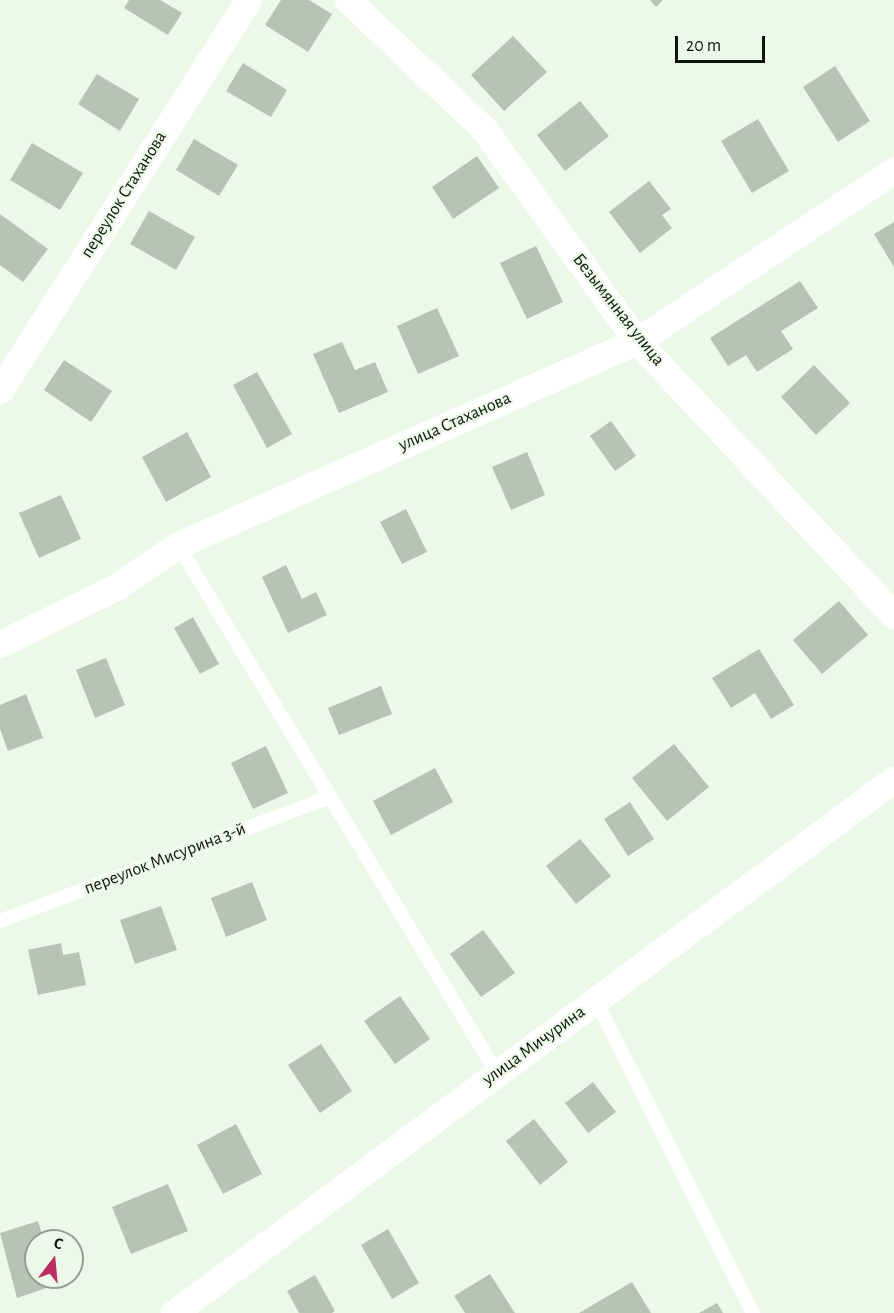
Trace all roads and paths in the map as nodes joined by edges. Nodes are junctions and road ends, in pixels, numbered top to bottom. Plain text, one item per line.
1 (248, 0) edge
2 (348, 0) edge
3 (894, 170) edge
4 (637, 341) junction
5 (0, 390) edge
6 (178, 545) junction
7 (894, 616) edge
8 (0, 644) edge
9 (894, 779) edge
10 (330, 796) junction
11 (0, 921) edge
12 (596, 1001) junction
13 (496, 1073) junction
14 (174, 1313) edge
15 (753, 1313) edge

1 - 5 street, переулок Стаханова
2 - 4 street, Безымянная улица
3 - 4 street, улица Стаханова
4 - 6 street, улица Стаханова
4 - 7 street, Безымянная улица
6 - 8 street, улица Стаханова
6 - 10 lane
9 - 12 street, улица Мичурина
10 - 11 lane, переулок Мисурина 3-й
10 - 13 lane
12 - 13 street, улица Мичурина
12 - 15 lane
13 - 14 street, улица Мичурина

